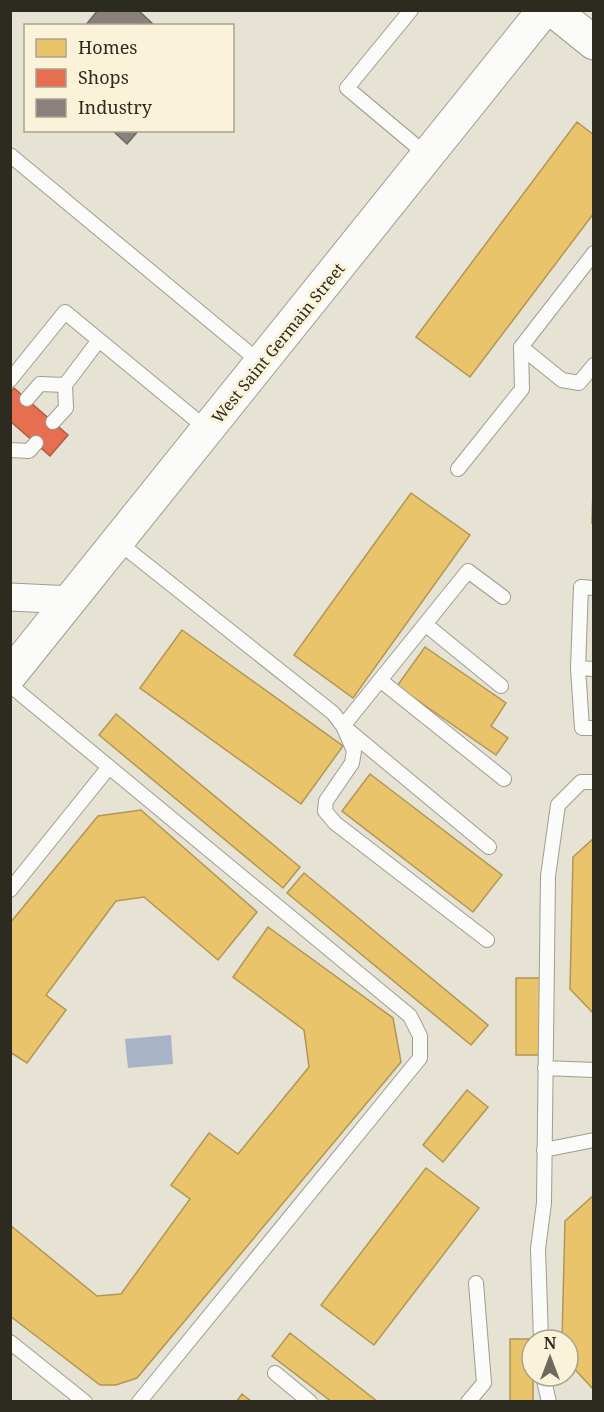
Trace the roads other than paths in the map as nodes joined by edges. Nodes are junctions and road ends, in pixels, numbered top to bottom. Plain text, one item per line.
1 (411, 10) edge
2 (544, 10) edge
3 (553, 10) edge
4 (594, 43) edge
5 (10, 155) edge
6 (428, 156) junction
7 (594, 253) edge
8 (99, 340) junction
9 (521, 347) junction
10 (261, 363) junction
11 (594, 365) edge
12 (10, 380) edge
13 (65, 385) junction
14 (27, 399) dead end
15 (53, 423) dead end
16 (208, 429) junction
17 (36, 443) dead end
18 (10, 450) edge
19 (458, 469) dead end
20 (118, 542) junction
21 (594, 588) edge
22 (10, 597) edge
23 (503, 597) dead end
24 (72, 600) junction
25 (425, 624) junction
26 (578, 668) junction
27 (594, 669) edge
28 (10, 675) edge
29 (380, 680) junction
30 (10, 685) edge
31 (501, 686) dead end
32 (343, 726) junction
33 (594, 728) edge
34 (109, 767) junction
35 (504, 779) dead end
36 (594, 782) edge
37 (489, 847) dead end
38 (10, 890) edge
39 (488, 940) dead end
40 (545, 1068) junction
41 (594, 1070) edge
42 (594, 1140) edge
43 (544, 1150) junction
44 (476, 1283) dead end
45 (541, 1328) edge
46 (10, 1342) edge
47 (275, 1372) dead end
48 (85, 1401) edge
49 (139, 1401) edge
50 (310, 1401) edge
51 (468, 1401) edge

1 - 6 lane
2 - 6 main road, West Saint Germain Street
3 - 4 main road
5 - 10 lane
6 - 10 main road, West Saint Germain Street
7 - 9 lane
8 - 12 lane
8 - 13 lane
8 - 16 lane
9 - 11 lane
9 - 19 lane
10 - 16 main road, West Saint Germain Street
13 - 14 lane
13 - 15 lane
16 - 20 main road, West Saint Germain Street
17 - 18 lane
20 - 24 main road, West Saint Germain Street
20 - 32 lane
21 - 26 lane
22 - 24 street
23 - 25 lane
24 - 28 main road, West Saint Germain Street
25 - 29 lane
25 - 31 lane
26 - 27 lane
26 - 33 lane
29 - 32 lane
29 - 35 lane
30 - 34 lane
32 - 37 lane
32 - 39 lane
34 - 38 lane
34 - 49 lane
36 - 40 lane
40 - 41 lane
40 - 43 lane
42 - 43 lane
43 - 45 lane
44 - 51 lane
46 - 48 lane
47 - 50 lane

